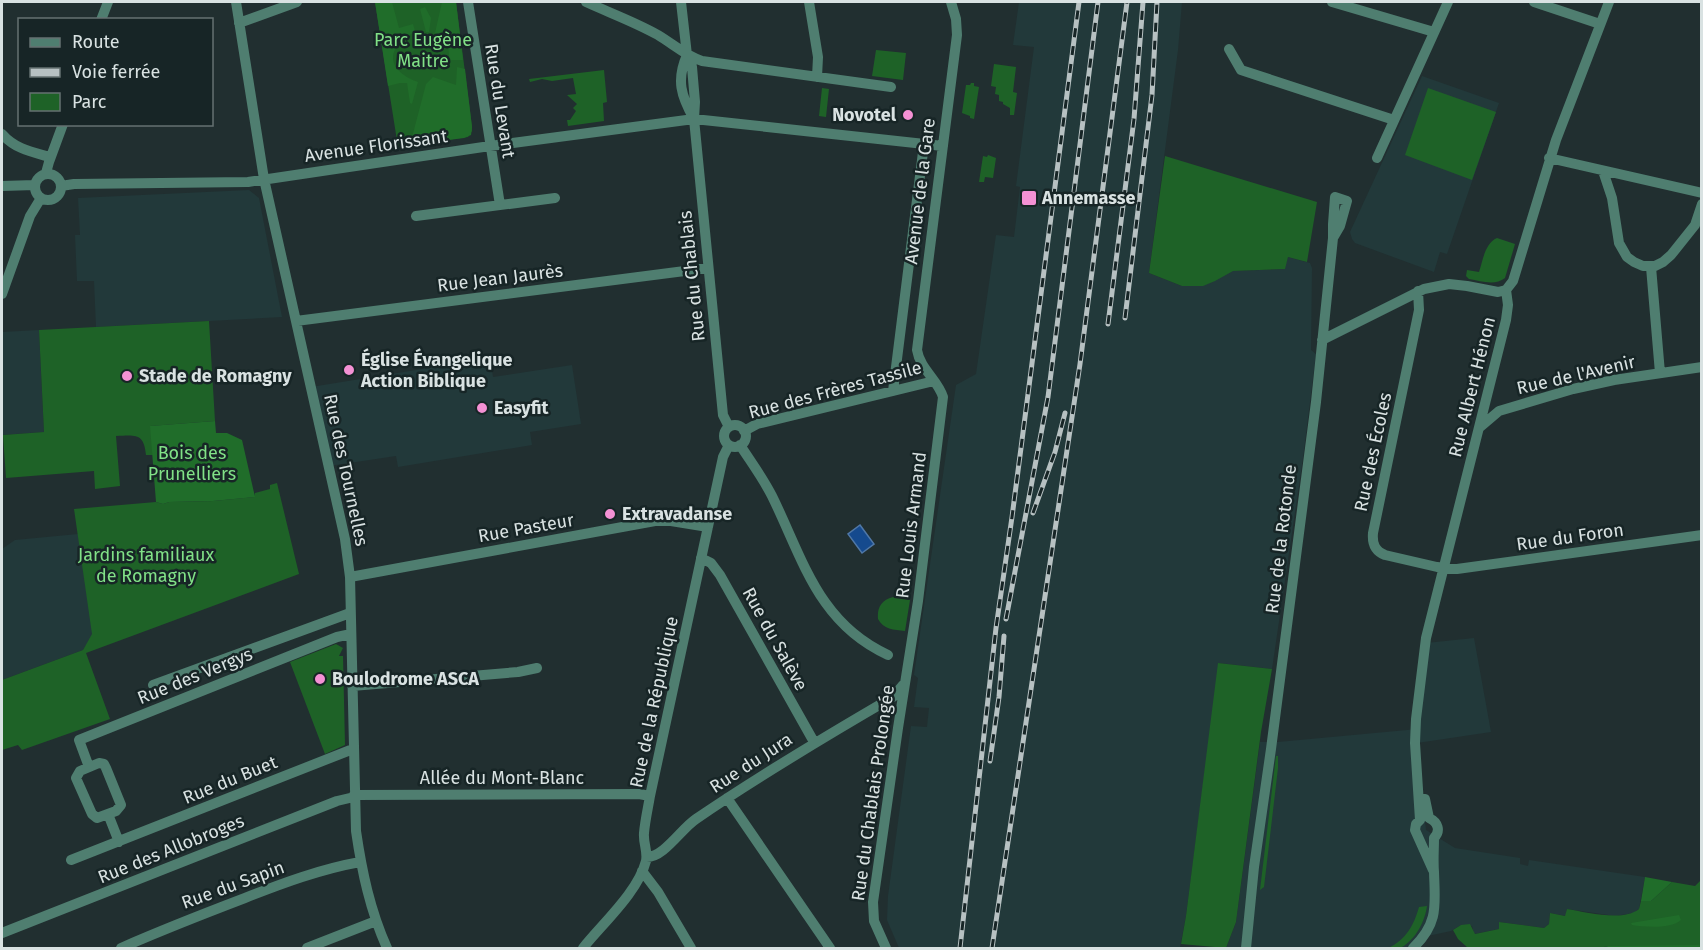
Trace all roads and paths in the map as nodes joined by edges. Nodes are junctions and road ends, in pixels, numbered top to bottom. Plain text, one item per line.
1 (108, 2) edge
2 (236, 2) edge
3 (297, 2) edge
4 (468, 2) edge
5 (586, 2) edge
6 (681, 2) edge
7 (809, 2) edge
8 (951, 2) edge
9 (1332, 2) edge
10 (1448, 2) edge
11 (1534, 2) edge
12 (1609, 2) edge
13 (102, 18) edge
14 (239, 23) junction
15 (1600, 24) junction
16 (1434, 32) junction
17 (1229, 49) dead end
18 (687, 55) junction
19 (817, 76) junction
20 (891, 87) dead end
21 (694, 119) junction
22 (1394, 120) junction
23 (62, 126) edge
24 (2, 134) edge
25 (924, 144) junction
26 (490, 146) junction
27 (943, 146) junction
28 (50, 157) junction
29 (1377, 158) dead end
30 (1550, 159) junction
31 (1603, 171) junction
32 (46, 173) junction
33 (264, 179) junction
34 (35, 185) junction
35 (2, 186) edge
36 (61, 186) junction
37 (1701, 193) edge
38 (41, 198) junction
39 (555, 198) dead end
40 (1701, 204) edge
41 (500, 205) junction
42 (416, 216) dead end
43 (1333, 237) dead end
44 (1651, 267) junction
45 (708, 268) junction
46 (1506, 290) junction
47 (1418, 291) junction
48 (2, 294) edge
49 (296, 321) junction
50 (1322, 340) junction
51 (1701, 367) edge
52 (1660, 373) junction
53 (934, 381) junction
54 (896, 390) junction
55 (1486, 400) junction
56 (1499, 411) junction
57 (729, 427) junction
58 (1479, 429) junction
59 (744, 431) junction
60 (735, 445) junction
61 (708, 527) junction
62 (1701, 535) edge
63 (701, 558) junction
64 (1443, 568) junction
65 (350, 577) junction
66 (350, 613) junction
67 (351, 634) junction
68 (888, 655) dead end
69 (537, 668) dead end
70 (905, 678) junction
71 (153, 685) dead end
72 (352, 686) junction
73 (880, 704) junction
74 (898, 728) junction
75 (814, 742) junction
76 (353, 749) junction
77 (89, 767) junction
78 (354, 796) junction
79 (650, 796) junction
80 (728, 798) junction
81 (108, 814) junction
82 (1425, 819) junction
83 (1434, 838) junction
84 (1419, 839) junction
85 (119, 842) junction
86 (647, 857) junction
87 (71, 860) dead end
88 (360, 862) junction
89 (1433, 870) junction
90 (642, 871) junction
91 (376, 921) junction
92 (2, 933) edge
93 (1245, 945) edge
94 (121, 948) edge
95 (307, 948) edge
96 (387, 948) edge
97 (583, 948) edge
98 (691, 948) edge
99 (830, 948) edge
100 (886, 948) edge
101 (1413, 948) edge

1 - 13 street
2 - 14 street, Rue des Tournelles
3 - 14 street
4 - 26 street, Rue du Levant
5 - 18 street
6 - 18 street, Rue du Chablais
7 - 19 street
8 - 27 street, Avenue de la Gare
9 - 16 street
10 - 16 street
11 - 15 street
12 - 15 street, Rue Albert Hénon
14 - 33 street, Rue des Tournelles
15 - 30 street, Rue Albert Hénon
16 - 22 street
17 - 22 street
18 - 19 street
18 - 21 street, Rue du Chablais
19 - 20 street
21 - 25 street, Avenue Florissant
21 - 26 street, Avenue Florissant
21 - 45 street, Rue du Chablais
22 - 29 street
23 - 28 street
24 - 28 street
25 - 27 street, Avenue Florissant
25 - 54 street
26 - 33 street, Avenue Florissant
26 - 41 street, Rue du Levant
27 - 53 street, Avenue de la Gare
28 - 32 street
30 - 31 street
30 - 46 street, Rue Albert Hénon
31 - 37 street
31 - 44 street
32 - 34 street
32 - 36 street
33 - 36 street, Avenue Florissant
33 - 49 street, Rue des Tournelles
34 - 35 street
34 - 38 street
36 - 38 street
38 - 48 street
39 - 41 street
40 - 44 street
41 - 42 street
43 - 50 street, Rue de la Rotonde
44 - 52 street, Rue de l'Avenir
45 - 49 street, Rue Jean Jaurès
45 - 57 street, Rue du Chablais
46 - 47 street
46 - 55 street, Rue Albert Hénon
47 - 50 street
47 - 64 street, Rue des Écoles
49 - 65 street, Rue des Tournelles
50 - 93 street, Rue de la Rotonde
51 - 52 street, Rue de l'Avenir
52 - 56 street, Rue de l'Avenir
53 - 54 street, Rue des Frères Tassile
53 - 70 street, Rue Louis Armand
54 - 59 street, Rue des Frères Tassile
55 - 56 street, Rue de l'Avenir
55 - 58 street, Rue Albert Hénon
56 - 58 street, Rue de l'Avenir
57 - 59 street
57 - 60 street
58 - 64 street, Rue Albert Hénon
59 - 60 street
60 - 61 street, Rue de la République
60 - 68 street
61 - 63 street, Rue de la République
61 - 65 street, Rue Pasteur
62 - 64 street, Rue du Foron
63 - 75 street, Rue du Salève
63 - 79 street, Rue de la République
64 - 82 street, Rue Albert Hénon
65 - 66 street, Rue des Tournelles
66 - 67 street, Rue des Tournelles
66 - 71 street
67 - 72 street, Rue des Tournelles
67 - 77 street, Rue des Vergys
69 - 72 street
70 - 73 street, Rue du Jura
70 - 74 street, Rue du Chablais Prolongée
72 - 76 street, Rue des Tournelles
73 - 74 street
73 - 75 street, Rue du Jura
74 - 100 street, Rue du Chablais Prolongée
75 - 80 street, Rue du Jura
76 - 78 street, Rue des Tournelles
76 - 85 street, Rue du Buet
77 - 81 street
77 - 81 street
78 - 79 street, Allée du Mont-Blanc
78 - 88 street, Rue des Tournelles
78 - 92 street, Rue des Allobroges
79 - 86 street, Rue de la République
80 - 86 street, Rue du Jura
80 - 99 street
81 - 85 street
82 - 83 street, Rue Albert Hénon
82 - 84 street, Rue Albert Hénon
83 - 84 street
83 - 89 street, Rue Albert Hénon
84 - 89 street, Rue Albert Hénon
85 - 87 street, Rue du Buet
86 - 90 street, Rue de la République
88 - 91 street, Rue des Tournelles
88 - 94 street, Rue du Sapin
89 - 101 street, Rue Albert Hénon
90 - 97 street, Rue de la République
90 - 98 street
91 - 95 street
91 - 96 street, Rue des Tournelles

